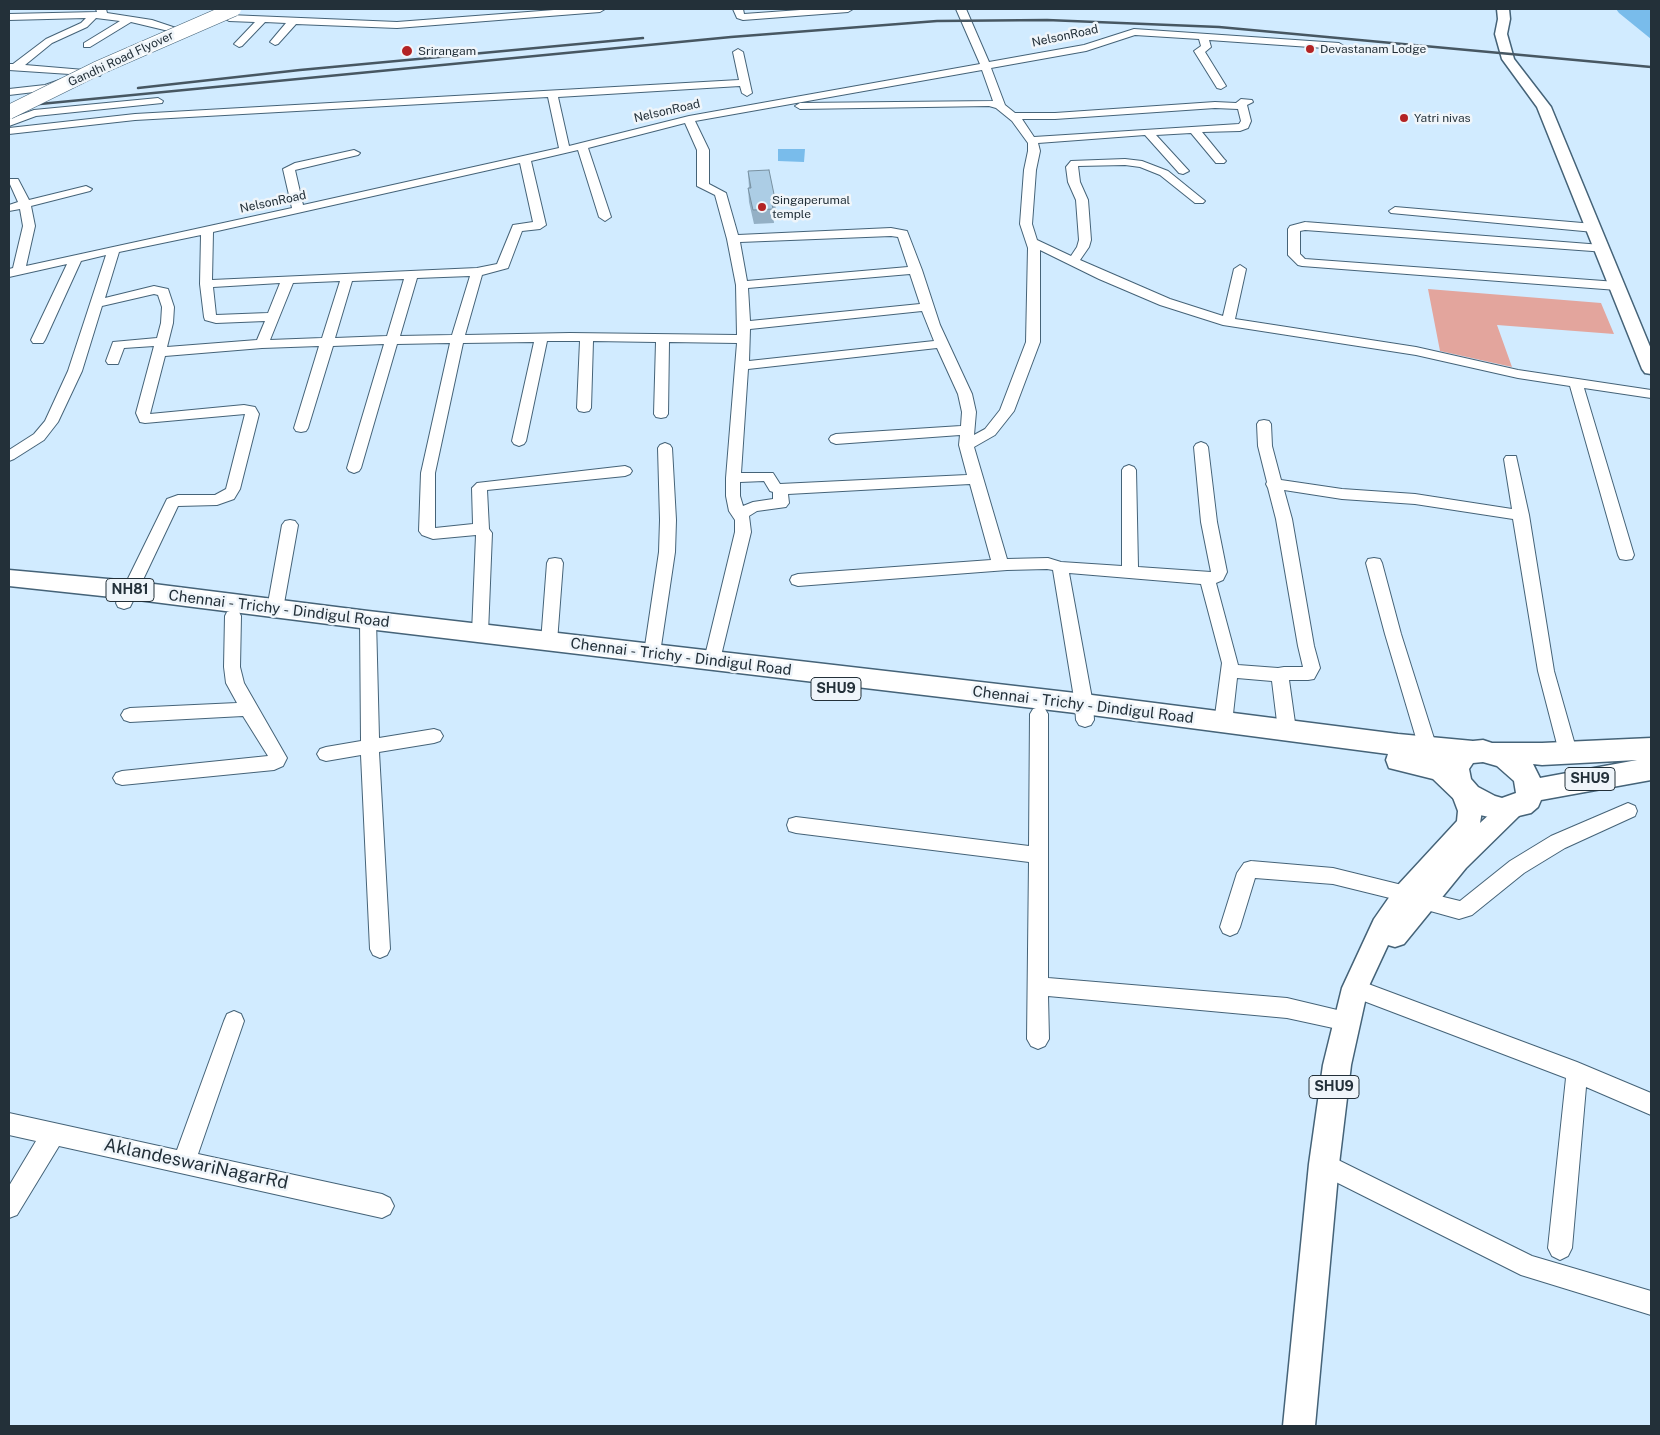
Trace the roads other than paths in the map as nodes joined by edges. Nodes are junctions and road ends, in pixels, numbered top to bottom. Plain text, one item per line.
1 (245, 9) edge
2 (600, 9) edge
3 (738, 9) edge
4 (848, 9) edge
5 (961, 9) edge
6 (1503, 9) edge
7 (555, 10) edge
8 (231, 12) edge
9 (510, 12) edge
10 (99, 13) edge
11 (9, 17) edge
12 (130, 20) junction
13 (261, 21) junction
14 (279, 21) junction
15 (292, 22) junction
16 (177, 30) junction
17 (264, 34) dead end
18 (1203, 37) junction
19 (276, 42) dead end
20 (238, 44) dead end
21 (87, 45) dead end
22 (1338, 46) dead end
23 (738, 52) dead end
24 (986, 66) junction
25 (12, 67) edge
26 (80, 73) junction
27 (744, 83) junction
28 (1221, 86) dead end
29 (9, 92) edge
30 (552, 94) junction
31 (158, 101) dead end
32 (772, 104) junction
33 (1000, 106) junction
34 (750, 108) junction
35 (1144, 109) junction
36 (69, 110) junction
37 (9, 112) edge
38 (1013, 116) junction
39 (689, 119) junction
40 (9, 123) edge
41 (64, 125) junction
42 (1194, 129) junction
43 (9, 131) edge
44 (1153, 132) junction
45 (1031, 140) junction
46 (582, 146) junction
47 (565, 150) junction
48 (354, 153) dead end
49 (525, 159) junction
50 (1220, 161) dead end
51 (1183, 171) dead end
52 (14, 180) dead end
53 (86, 190) dead end
54 (1199, 201) dead end
55 (26, 204) junction
56 (9, 208) edge
57 (298, 210) junction
58 (1395, 211) dead end
59 (605, 217) dead end
60 (1594, 228) junction
61 (207, 230) junction
62 (733, 239) junction
63 (1032, 242) junction
64 (1602, 249) junction
65 (114, 250) junction
66 (76, 258) junction
67 (1073, 261) junction
68 (1240, 269) dead end
69 (916, 270) junction
70 (477, 272) junction
71 (12, 273) edge
72 (411, 276) junction
73 (347, 277) junction
74 (288, 279) junction
75 (206, 284) junction
76 (742, 285) junction
77 (1618, 286) junction
78 (98, 303) junction
79 (927, 307) junction
80 (273, 316) junction
81 (1228, 322) junction
82 (743, 332) junction
83 (541, 338) junction
84 (587, 338) junction
85 (663, 338) junction
86 (458, 339) junction
87 (38, 340) dead end
88 (393, 340) junction
89 (329, 342) junction
90 (262, 344) junction
91 (942, 344) junction
92 (160, 346) junction
93 (113, 361) dead end
94 (741, 366) junction
95 (1651, 369) edge
96 (1576, 383) junction
97 (1651, 394) edge
98 (584, 408) dead end
99 (661, 414) dead end
100 (1264, 424) dead end
101 (301, 428) dead end
102 (967, 430) junction
103 (836, 439) dead end
104 (519, 441) dead end
105 (966, 445) junction
106 (1201, 447) dead end
107 (665, 448) dead end
108 (9, 456) edge
109 (1511, 459) dead end
110 (354, 468) dead end
111 (1130, 470) dead end
112 (625, 471) dead end
113 (733, 478) junction
114 (976, 479) junction
115 (1273, 484) junction
116 (780, 489) junction
117 (740, 513) junction
118 (1521, 515) junction
119 (290, 525) dead end
120 (481, 530) junction
121 (1626, 555) dead end
122 (1374, 562) dead end
123 (555, 563) dead end
124 (1005, 565) junction
125 (1060, 566) junction
126 (1130, 572) junction
127 (9, 578) edge
128 (1207, 578) junction
129 (798, 580) dead end
130 (9, 590) edge
131 (127, 596) junction
132 (253, 613) junction
133 (368, 627) junction
134 (480, 633) junction
135 (549, 642) junction
136 (652, 653) junction
137 (712, 660) junction
138 (1230, 671) junction
139 (1280, 675) junction
140 (248, 709) junction
141 (1084, 712) junction
142 (1038, 714) junction
143 (130, 716) dead end
144 (1223, 722) junction
145 (1287, 730) junction
146 (434, 736) dead end
147 (370, 746) junction
148 (1428, 748) junction
149 (1651, 749) edge
150 (1484, 752) junction
151 (1568, 752) junction
152 (326, 754) dead end
153 (1651, 769) edge
154 (122, 778) dead end
155 (1461, 787) junction
156 (1521, 799) junction
157 (1628, 811) dead end
158 (796, 825) dead end
159 (1037, 855) junction
160 (1414, 898) junction
161 (1230, 927) dead end
162 (380, 949) dead end
163 (1038, 986) junction
164 (1360, 990) junction
165 (234, 1021) dead end
166 (1347, 1021) junction
167 (1038, 1039) dead end
168 (1577, 1072) junction
169 (1651, 1104) edge
170 (9, 1124) edge
171 (54, 1133) junction
172 (184, 1162) junction
173 (1330, 1167) junction
174 (382, 1206) dead end
175 (9, 1207) edge
176 (1560, 1248) dead end
177 (1651, 1302) edge
178 (1299, 1426) edge
179 (1313, 1426) edge

1 - 8 street
2 - 7 street
3 - 4 street
5 - 24 street
6 - 60 main road
7 - 9 street
8 - 13 street
8 - 16 street
8 - 26 street
8 - 37 main road, Gandhi Road Flyover, bridge
9 - 15 street
10 - 11 street
10 - 12 street
10 - 25 street
12 - 16 street
12 - 21 street
13 - 14 street
13 - 20 street
14 - 15 street
14 - 17 street
15 - 19 street
16 - 26 street
18 - 22 street, NelsonRoad
18 - 24 street, NelsonRoad
18 - 28 street
23 - 27 street
24 - 32 street, NelsonRoad
24 - 33 street
25 - 26 street
26 - 29 street
27 - 30 street
27 - 34 street
30 - 41 street
30 - 47 street
31 - 36 street
32 - 33 street
32 - 34 street, NelsonRoad
33 - 38 street
34 - 39 street, NelsonRoad
35 - 38 street
35 - 42 street
35 - 44 street
36 - 40 street
36 - 41 street
38 - 45 street
39 - 46 street, NelsonRoad
39 - 62 street
41 - 43 street
42 - 44 street
42 - 50 street
44 - 45 street
44 - 51 street
45 - 63 street
46 - 47 street, NelsonRoad
46 - 59 street
47 - 49 street, NelsonRoad
48 - 57 street
49 - 57 street, NelsonRoad
49 - 70 street
52 - 55 street
53 - 55 street
54 - 67 street
55 - 56 street
55 - 71 street
57 - 61 street, NelsonRoad
58 - 60 street
60 - 64 main road
61 - 65 street, NelsonRoad
61 - 75 street
62 - 69 street
62 - 76 street
63 - 67 street
63 - 105 street
64 - 77 main road
64 - 77 street
65 - 66 street, NelsonRoad
65 - 78 street
66 - 71 street, NelsonRoad
66 - 87 street
67 - 81 street
68 - 81 street
69 - 76 street
69 - 79 street
70 - 72 street
70 - 86 street
72 - 73 street
72 - 88 street
73 - 74 street
73 - 89 street
74 - 75 street
74 - 80 street
75 - 80 street
76 - 82 street
77 - 95 main road
78 - 92 street
78 - 108 street
79 - 82 street
79 - 91 street
80 - 90 street
81 - 96 street
82 - 85 street
82 - 94 street
83 - 84 street
83 - 86 street
83 - 104 street
84 - 85 street
84 - 98 street
85 - 99 street
86 - 88 street
86 - 120 street
88 - 89 street
88 - 110 street
89 - 90 street
89 - 101 street
90 - 92 street
91 - 94 street
91 - 102 street
92 - 93 street
92 - 131 street
94 - 113 street
96 - 97 street
96 - 121 street
100 - 115 street
102 - 103 street
102 - 105 street
105 - 114 street
106 - 128 street
107 - 136 street
109 - 118 street
111 - 126 street
112 - 120 street
113 - 116 street
113 - 117 street
114 - 116 street
114 - 124 street
115 - 118 street
115 - 139 street
116 - 117 street
117 - 137 street
118 - 151 street
119 - 132 street
120 - 134 street
122 - 148 street
123 - 135 street
124 - 125 street
124 - 129 street
125 - 126 street
125 - 141 street
126 - 128 street
127 - 131 highway, Chennai - Trichy - Dindigul Road / NH81
128 - 138 street
130 - 131 highway, Chennai - Trichy - Dindigul Road / SHU9
131 - 132 highway, Chennai - Trichy - Dindigul Road / SHU9
132 - 133 highway, Chennai - Trichy - Dindigul Road / SHU9
132 - 140 street
133 - 134 highway, Chennai - Trichy - Dindigul Road / SHU9
133 - 142 highway, Chennai - Trichy - Dindigul Road / SHU9
133 - 147 street
134 - 135 highway, Chennai - Trichy - Dindigul Road / SHU9
135 - 136 highway, Chennai - Trichy - Dindigul Road / SHU9
136 - 137 highway, Chennai - Trichy - Dindigul Road / SHU9
137 - 141 highway, Chennai - Trichy - Dindigul Road / SHU9
138 - 139 street
138 - 144 street
139 - 145 street
140 - 143 street
140 - 154 street
141 - 142 highway, Chennai - Trichy - Dindigul Road / SHU9
141 - 144 highway, Chennai - Trichy - Dindigul Road / SHU9
141 - 155 highway, Chennai - Trichy - Dindigul Road / SHU9
142 - 159 street
144 - 145 highway, Chennai - Trichy - Dindigul Road / SHU9
145 - 148 highway, Chennai - Trichy - Dindigul Road / SHU9
146 - 147 street
147 - 152 street
147 - 162 street
148 - 150 highway, Chennai - Trichy - Dindigul Road / SHU9
149 - 151 highway, Chennai - Trichy - Dindigul Road / SHU9
150 - 151 highway, Chennai - Trichy - Dindigul Road / SHU9
150 - 155 highway, SHU9
150 - 156 highway, Chennai - Trichy - Dindigul Road / SHU9
153 - 156 highway, Chennai - Trichy - Dindigul Road / SHU9
155 - 156 highway, Chennai - Trichy - Dindigul Road / SHU9
155 - 160 main road, SHU9
156 - 160 main road, SHU9
157 - 160 street
158 - 159 street
159 - 163 street
160 - 161 street
160 - 164 main road, SHU9
163 - 166 street
163 - 167 street
164 - 166 main road, SHU9
164 - 168 street
164 - 173 main road, SHU9
165 - 172 street
166 - 173 main road, SHU9
168 - 169 street
168 - 176 street
170 - 171 street, AklandeswariNagarRd
171 - 172 street, AklandeswariNagarRd
171 - 175 street
172 - 174 street, AklandeswariNagarRd
173 - 177 street
173 - 178 main road, SHU9
173 - 179 main road, SHU9

